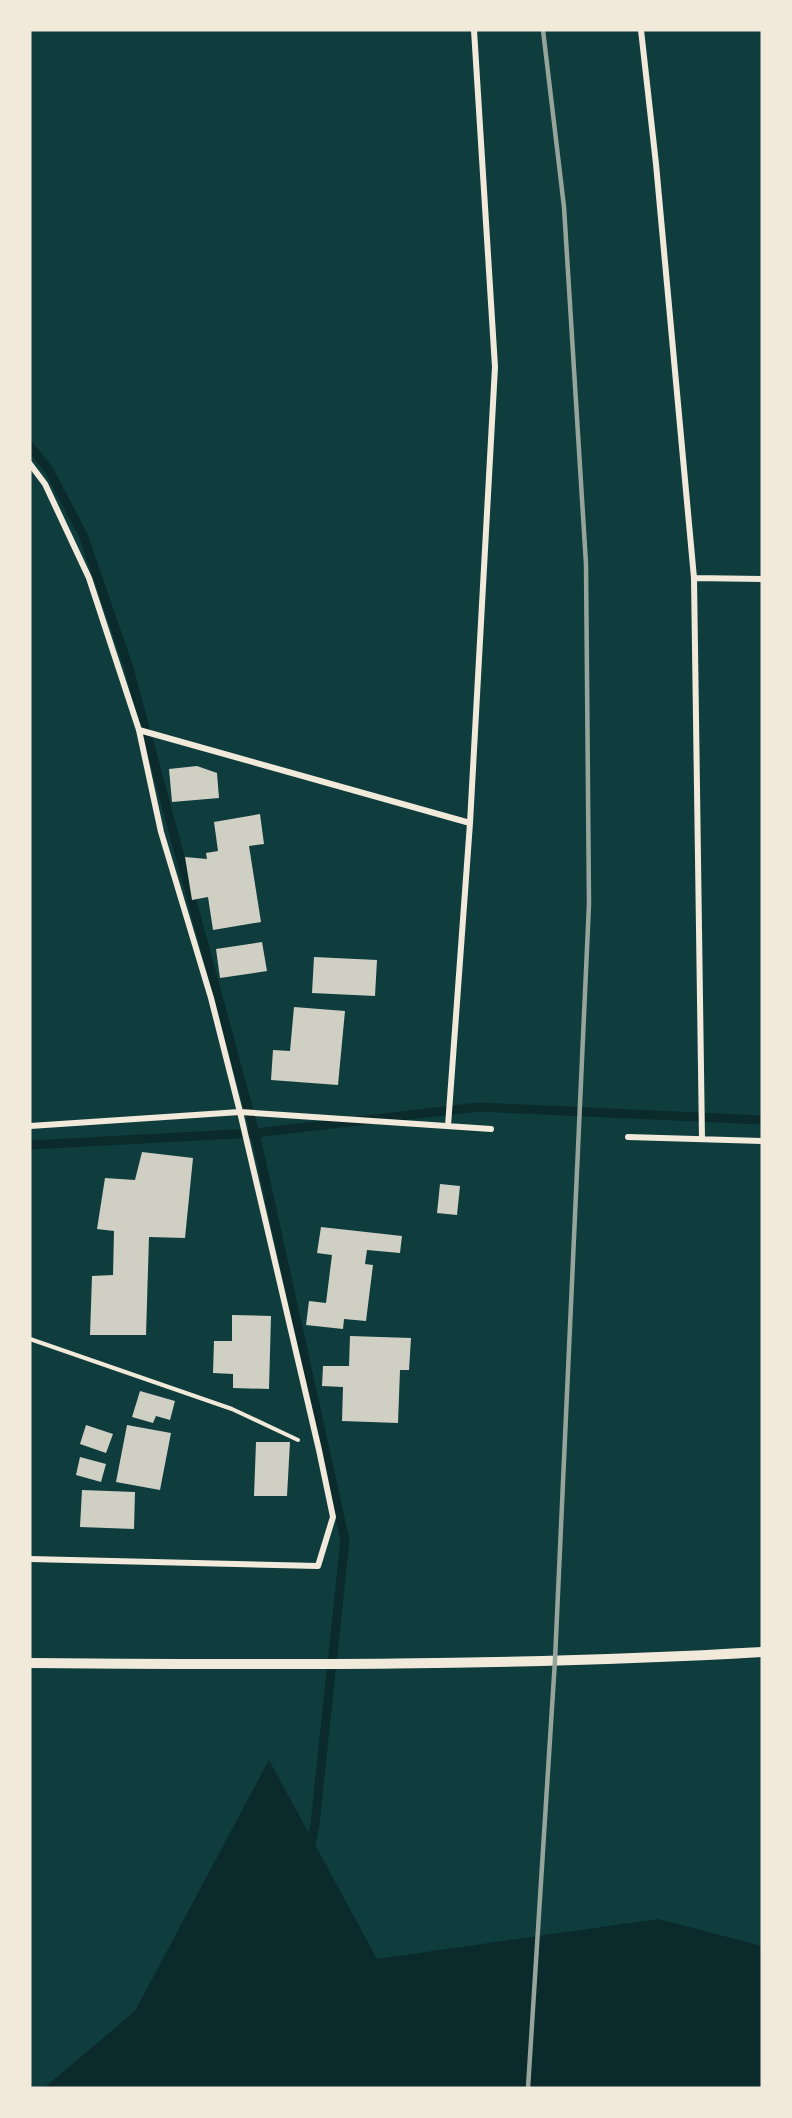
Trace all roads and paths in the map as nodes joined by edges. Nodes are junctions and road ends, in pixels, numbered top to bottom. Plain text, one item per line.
1 (474, 30) edge
2 (641, 30) edge
3 (30, 464) edge
4 (694, 578) junction
5 (762, 579) edge
6 (139, 730) junction
7 (470, 823) junction
8 (240, 1112) junction
9 (30, 1126) edge
10 (448, 1126) junction
11 (491, 1128) dead end
12 (628, 1137) dead end
13 (702, 1139) junction
14 (762, 1141) edge
15 (30, 1339) edge
16 (319, 1450) junction
17 (30, 1559) edge
18 (762, 1652) edge
19 (30, 1663) edge

1 - 7 street
2 - 4 street
3 - 6 street
4 - 5 street
4 - 13 street
6 - 7 street
6 - 8 street
7 - 10 street
8 - 9 street
8 - 10 street
8 - 16 street
10 - 11 street
12 - 13 street
13 - 14 street
15 - 16 path
16 - 17 street
18 - 19 street

